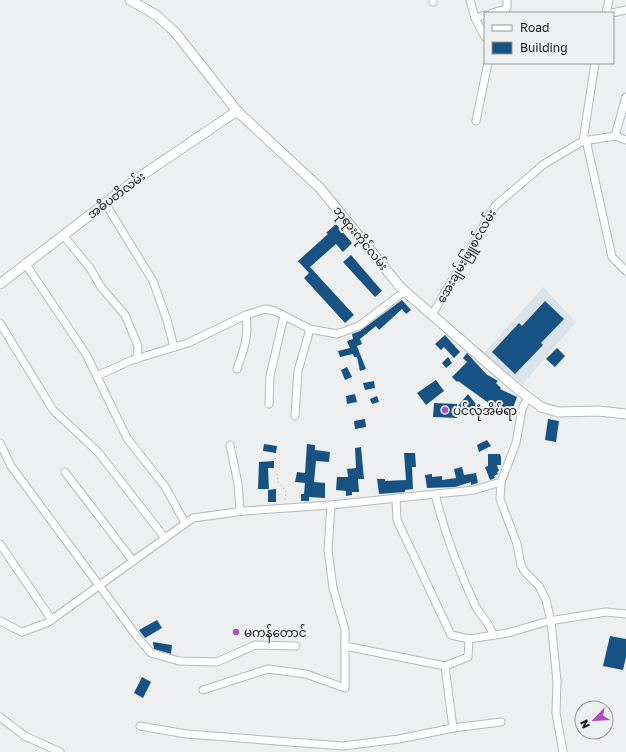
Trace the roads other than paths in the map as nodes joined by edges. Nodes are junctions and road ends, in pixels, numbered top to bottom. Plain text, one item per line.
1 (130, 0) edge
2 (470, 0) edge
3 (507, 0) edge
4 (609, 0) edge
5 (626, 10) edge
6 (496, 12) edge
7 (606, 12) edge
8 (614, 13) edge
9 (484, 15) edge
10 (475, 18) junction
11 (484, 35) edge
12 (488, 64) edge
13 (595, 64) edge
14 (626, 97) edge
15 (237, 111) junction
16 (476, 121) dead end
17 (614, 136) junction
18 (626, 140) edge
19 (584, 141) junction
20 (105, 203) junction
21 (63, 235) junction
22 (25, 263) junction
23 (626, 271) edge
24 (0, 284) edge
25 (405, 291) junction
26 (246, 315) junction
27 (432, 315) junction
28 (284, 316) junction
29 (0, 323) edge
30 (310, 329) junction
31 (174, 347) junction
32 (137, 359) junction
33 (237, 369) dead end
34 (97, 376) junction
35 (528, 397) junction
36 (269, 404) dead end
37 (626, 414) edge
38 (295, 416) dead end
39 (0, 443) edge
40 (230, 445) dead end
41 (65, 472) dead end
42 (501, 482) junction
43 (435, 494) junction
44 (396, 499) junction
45 (331, 505) junction
46 (240, 511) junction
47 (185, 523) junction
48 (165, 538) junction
49 (0, 544) edge
50 (133, 561) junction
51 (100, 585) junction
52 (626, 614) edge
53 (52, 620) junction
54 (551, 620) junction
55 (0, 621) edge
56 (493, 635) junction
57 (469, 639) junction
58 (296, 646) dead end
59 (345, 646) junction
60 (445, 666) junction
61 (203, 690) dead end
62 (0, 717) edge
63 (501, 722) dead end
64 (140, 726) dead end
65 (453, 728) junction
66 (60, 752) edge
67 (563, 752) edge

1 - 15 street, ဘုရားကိုင်လမ်း
2 - 10 street
3 - 6 street
4 - 7 street
5 - 8 street
9 - 10 street
10 - 11 street
12 - 16 street
13 - 19 street
14 - 17 street
15 - 20 street, အဓိပတိလမ်း
15 - 25 street, ဘုရားကိုင်လမ်း
17 - 18 street, အေးချမ်းဖြူစင်လမ်း
17 - 19 street, အေးချမ်းဖြူစင်လမ်း
19 - 23 street
19 - 27 street, အေးချမ်းဖြူစင်လမ်း
20 - 21 street, အဓိပတိလမ်း
20 - 31 street
21 - 22 street, အဓိပတိလမ်း
21 - 32 street
22 - 24 street, အဓိပတိလမ်း
22 - 34 street
25 - 27 street, ဘုရားကိုင်လမ်း
25 - 30 street
26 - 28 street
26 - 31 street
26 - 33 street
27 - 35 street, ဘုရားကိုင်လမ်း
28 - 30 street
28 - 36 street
29 - 48 street
30 - 38 street
31 - 32 street
32 - 34 street
34 - 47 street
35 - 37 street, ဘုရားကိုင်လမ်း
35 - 42 street
39 - 51 street
40 - 46 street
41 - 50 street
42 - 43 street
42 - 54 street
43 - 44 street
43 - 56 street
44 - 45 street
44 - 57 street
45 - 46 street
45 - 59 street
46 - 47 street
47 - 48 street
48 - 50 street
49 - 53 street
50 - 51 street
51 - 53 street
51 - 58 street
52 - 54 street
53 - 55 street
54 - 56 street
54 - 67 street
56 - 57 street
57 - 60 street
59 - 60 street
59 - 61 street
60 - 65 street
62 - 66 street
63 - 65 street
64 - 65 street

